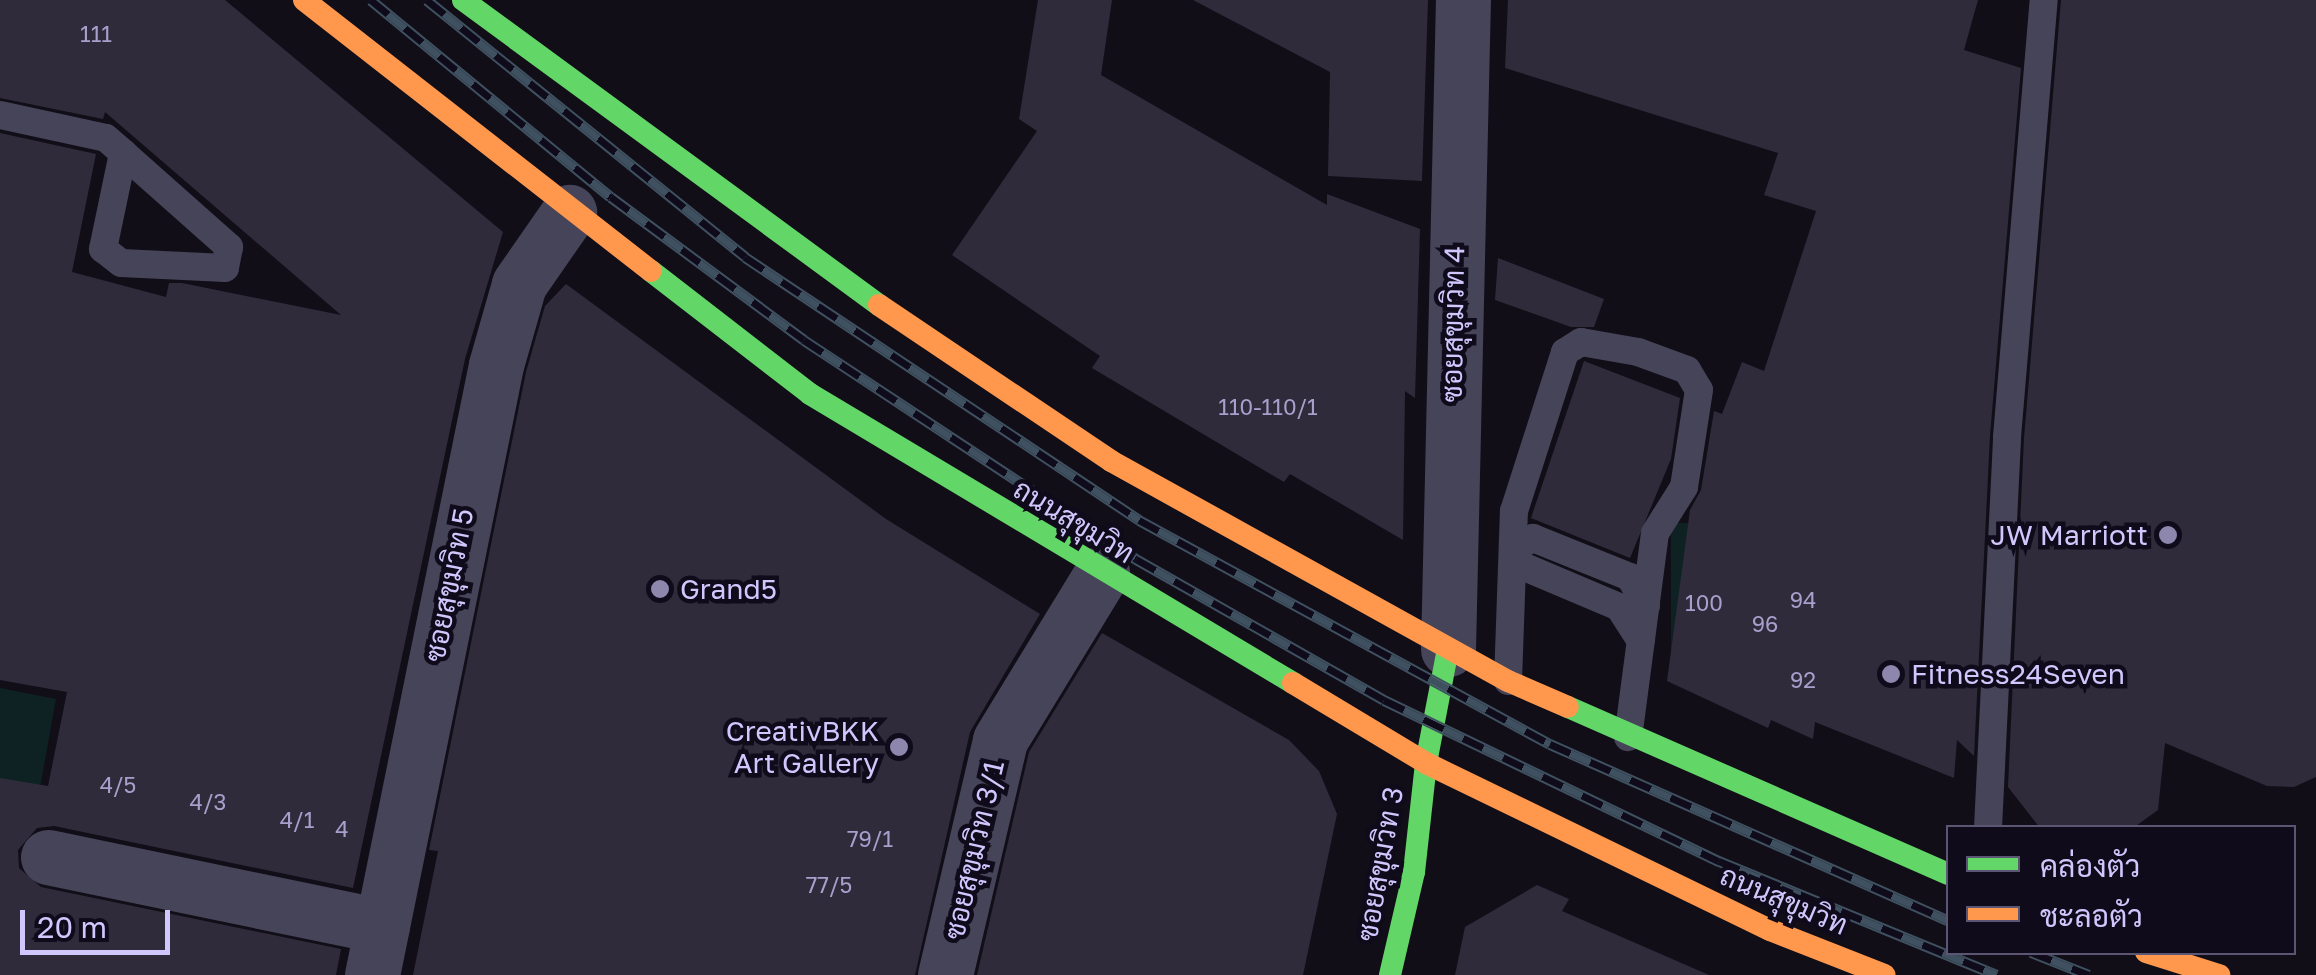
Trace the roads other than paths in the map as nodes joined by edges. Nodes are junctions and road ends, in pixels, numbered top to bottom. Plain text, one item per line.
1 (304, 0) edge
2 (463, 0) edge
3 (1463, 0) edge
4 (2044, 0) edge
5 (0, 115) edge
6 (123, 153) junction
7 (568, 212) junction
8 (1513, 560) junction
9 (1102, 573) junction
10 (1646, 606) junction
11 (1641, 642) junction
12 (1448, 649) junction
13 (1508, 681) junction
14 (1628, 737) junction
15 (1426, 763) junction
16 (1988, 825) edge
17 (48, 857) dead end
18 (1946, 873) edge
19 (377, 951) edge
20 (2156, 955) edge
21 (945, 975) edge
22 (1390, 975) edge
23 (1885, 975) edge
24 (2219, 975) edge

1 - 7 main road, ถนนสุขุมวิท
2 - 12 main road
3 - 12 street, ซอยสุขุมวิท 4
4 - 16 lane
5 - 6 lane
6 - 6 lane
7 - 9 main road, ถนนสุขุมวิท
7 - 19 street, ซอยสุขุมวิท 5
8 - 10 lane
8 - 10 lane
8 - 11 lane
8 - 13 lane
9 - 15 main road, ถนนสุขุมวิท
9 - 21 street, ซอยสุขุมวิท 3/1
10 - 11 lane
11 - 14 lane
12 - 13 main road
12 - 15 main road, ซอยสุขุมวิท 3
13 - 14 main road
14 - 18 main road
15 - 22 main road, ซอยสุขุมวิท 3
15 - 23 main road, ถนนสุขุมวิท
17 - 19 street
20 - 24 main road

